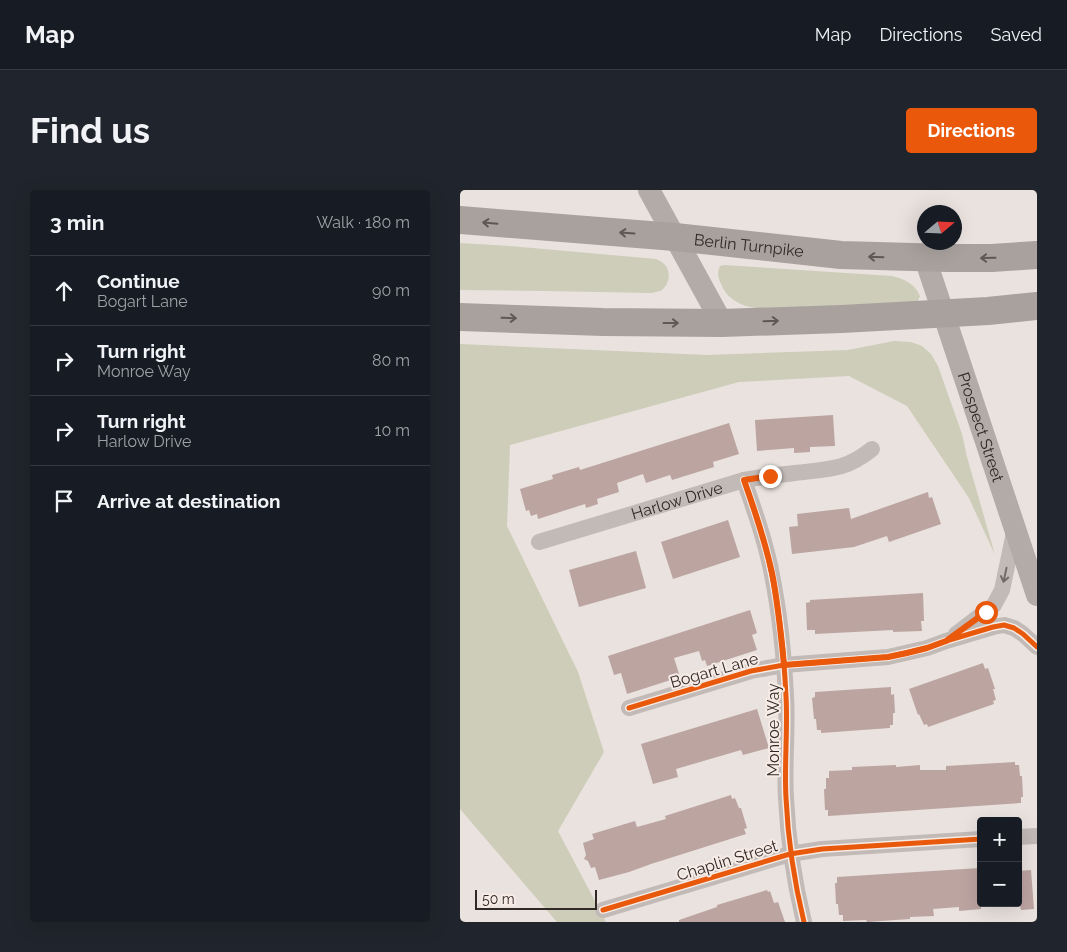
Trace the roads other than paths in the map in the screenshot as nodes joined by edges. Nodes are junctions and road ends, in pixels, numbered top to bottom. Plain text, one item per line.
1 (649, 190) edge
2 (460, 220) edge
3 (675, 237) junction
4 (1037, 255) edge
5 (925, 258) junction
6 (1037, 306) edge
7 (943, 313) junction
8 (460, 317) edge
9 (722, 323) junction
10 (872, 449) dead end
11 (744, 480) junction
12 (1015, 528) junction
13 (539, 542) dead end
14 (1037, 595) edge
15 (946, 641) junction
16 (1037, 647) edge
17 (784, 665) junction
18 (629, 708) dead end
19 (1037, 836) edge
20 (1022, 837) edge
21 (977, 839) edge
22 (790, 854) junction
23 (603, 910) dead end
24 (804, 922) edge

1 - 3 main road
3 -> 2 highway, Berlin Turnpike
5 -> 3 highway, Berlin Turnpike
3 - 9 main road
4 -> 5 highway, Berlin Turnpike
5 - 7 main road, Prospect Street
6 - 7 highway
9 -> 7 highway
7 - 12 main road, Prospect Street
8 -> 9 highway
10 - 11 street, Harlow Drive
11 - 13 street, Harlow Drive
11 - 17 street, Monroe Way
12 - 14 main road, Prospect Street
12 -> 15 street, Bogart Lane
15 - 16 street, Bogart Lane
15 - 17 street, Bogart Lane
17 - 18 street, Bogart Lane
17 - 22 street, Monroe Way
19 - 20 street
21 - 22 street, Chaplin Street
22 - 23 street, Chaplin Street
22 - 24 street, Monroe Way

